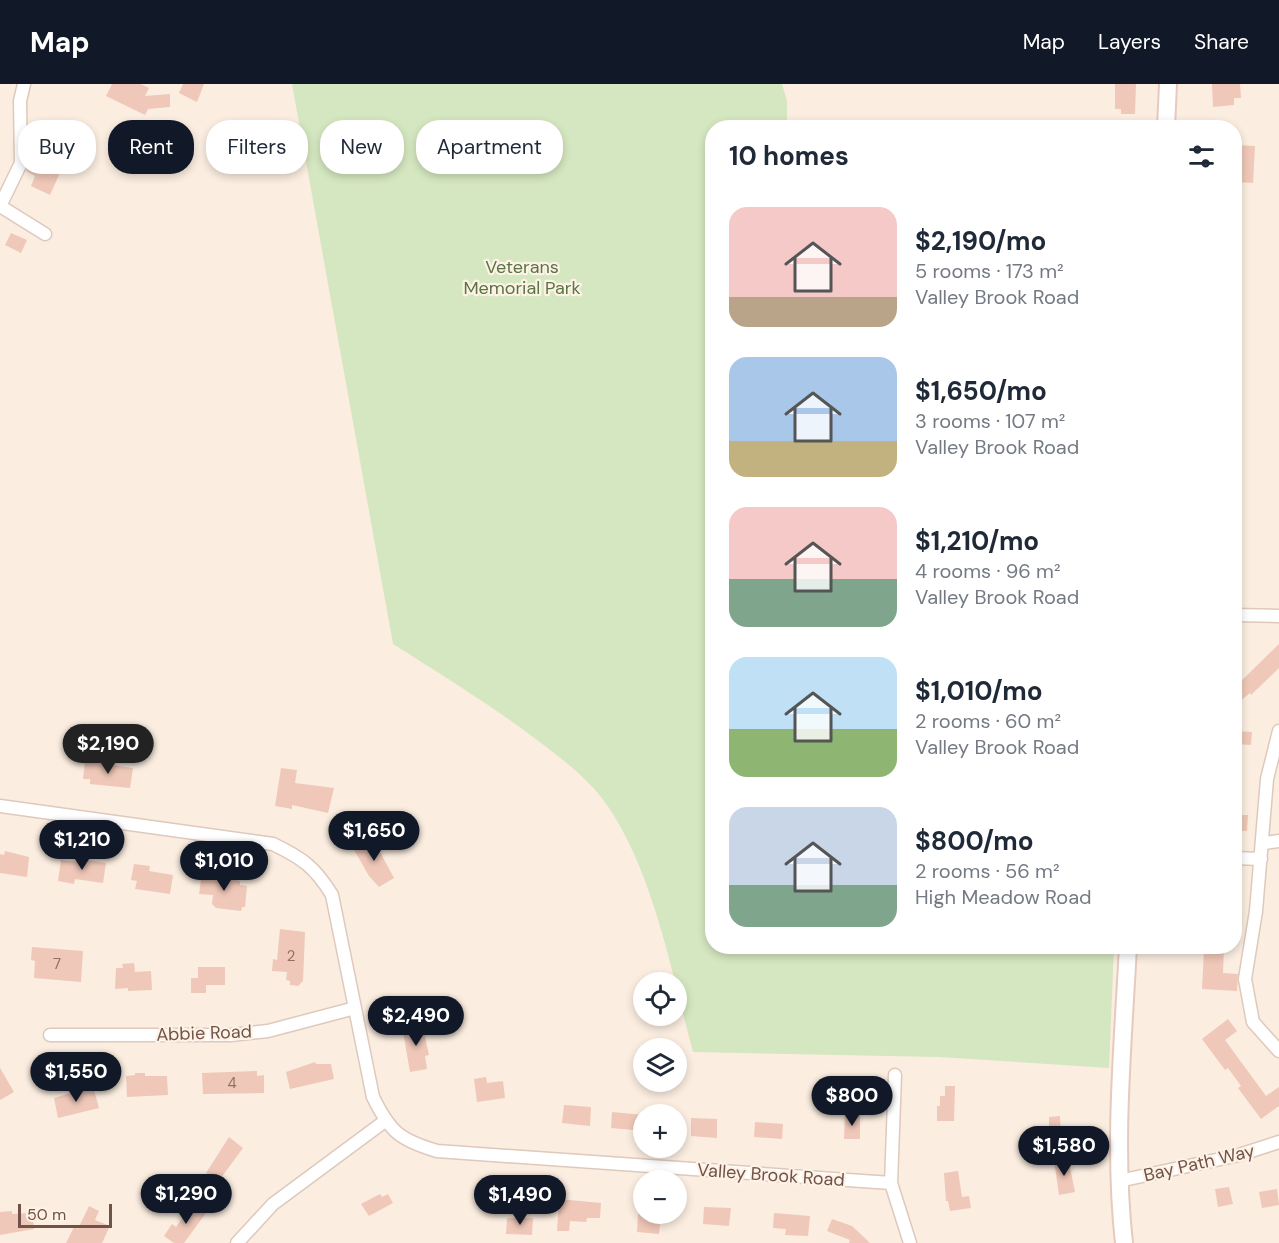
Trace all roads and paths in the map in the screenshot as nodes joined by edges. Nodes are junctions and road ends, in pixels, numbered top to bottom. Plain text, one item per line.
1 (24, 84) edge
2 (1168, 84) edge
3 (1166, 120) edge
4 (0, 206) edge
5 (45, 234) dead end
6 (1242, 615) edge
7 (1279, 616) edge
8 (1279, 731) edge
9 (0, 806) edge
10 (1279, 841) edge
11 (1264, 843) junction
12 (1242, 859) edge
13 (1261, 860) junction
14 (1128, 954) edge
15 (355, 1008) junction
16 (50, 1035) dead end
17 (1279, 1051) edge
18 (895, 1075) dead end
19 (385, 1121) junction
20 (1279, 1142) edge
21 (1119, 1181) junction
22 (891, 1183) junction
23 (237, 1243) edge
24 (910, 1243) edge
25 (1124, 1243) edge

1 - 4 street
2 - 3 main road
4 - 5 street
6 - 7 street
8 - 11 street
9 - 15 street, Valley Brook Road
10 - 11 street
11 - 13 street
12 - 13 street
13 - 17 street
14 - 21 main road
15 - 16 street, Abbie Road
15 - 19 street, Valley Brook Road
18 - 22 street
19 - 22 street, Valley Brook Road
19 - 23 street
20 - 21 street, Bay Path Way
21 - 25 main road
22 - 24 street

